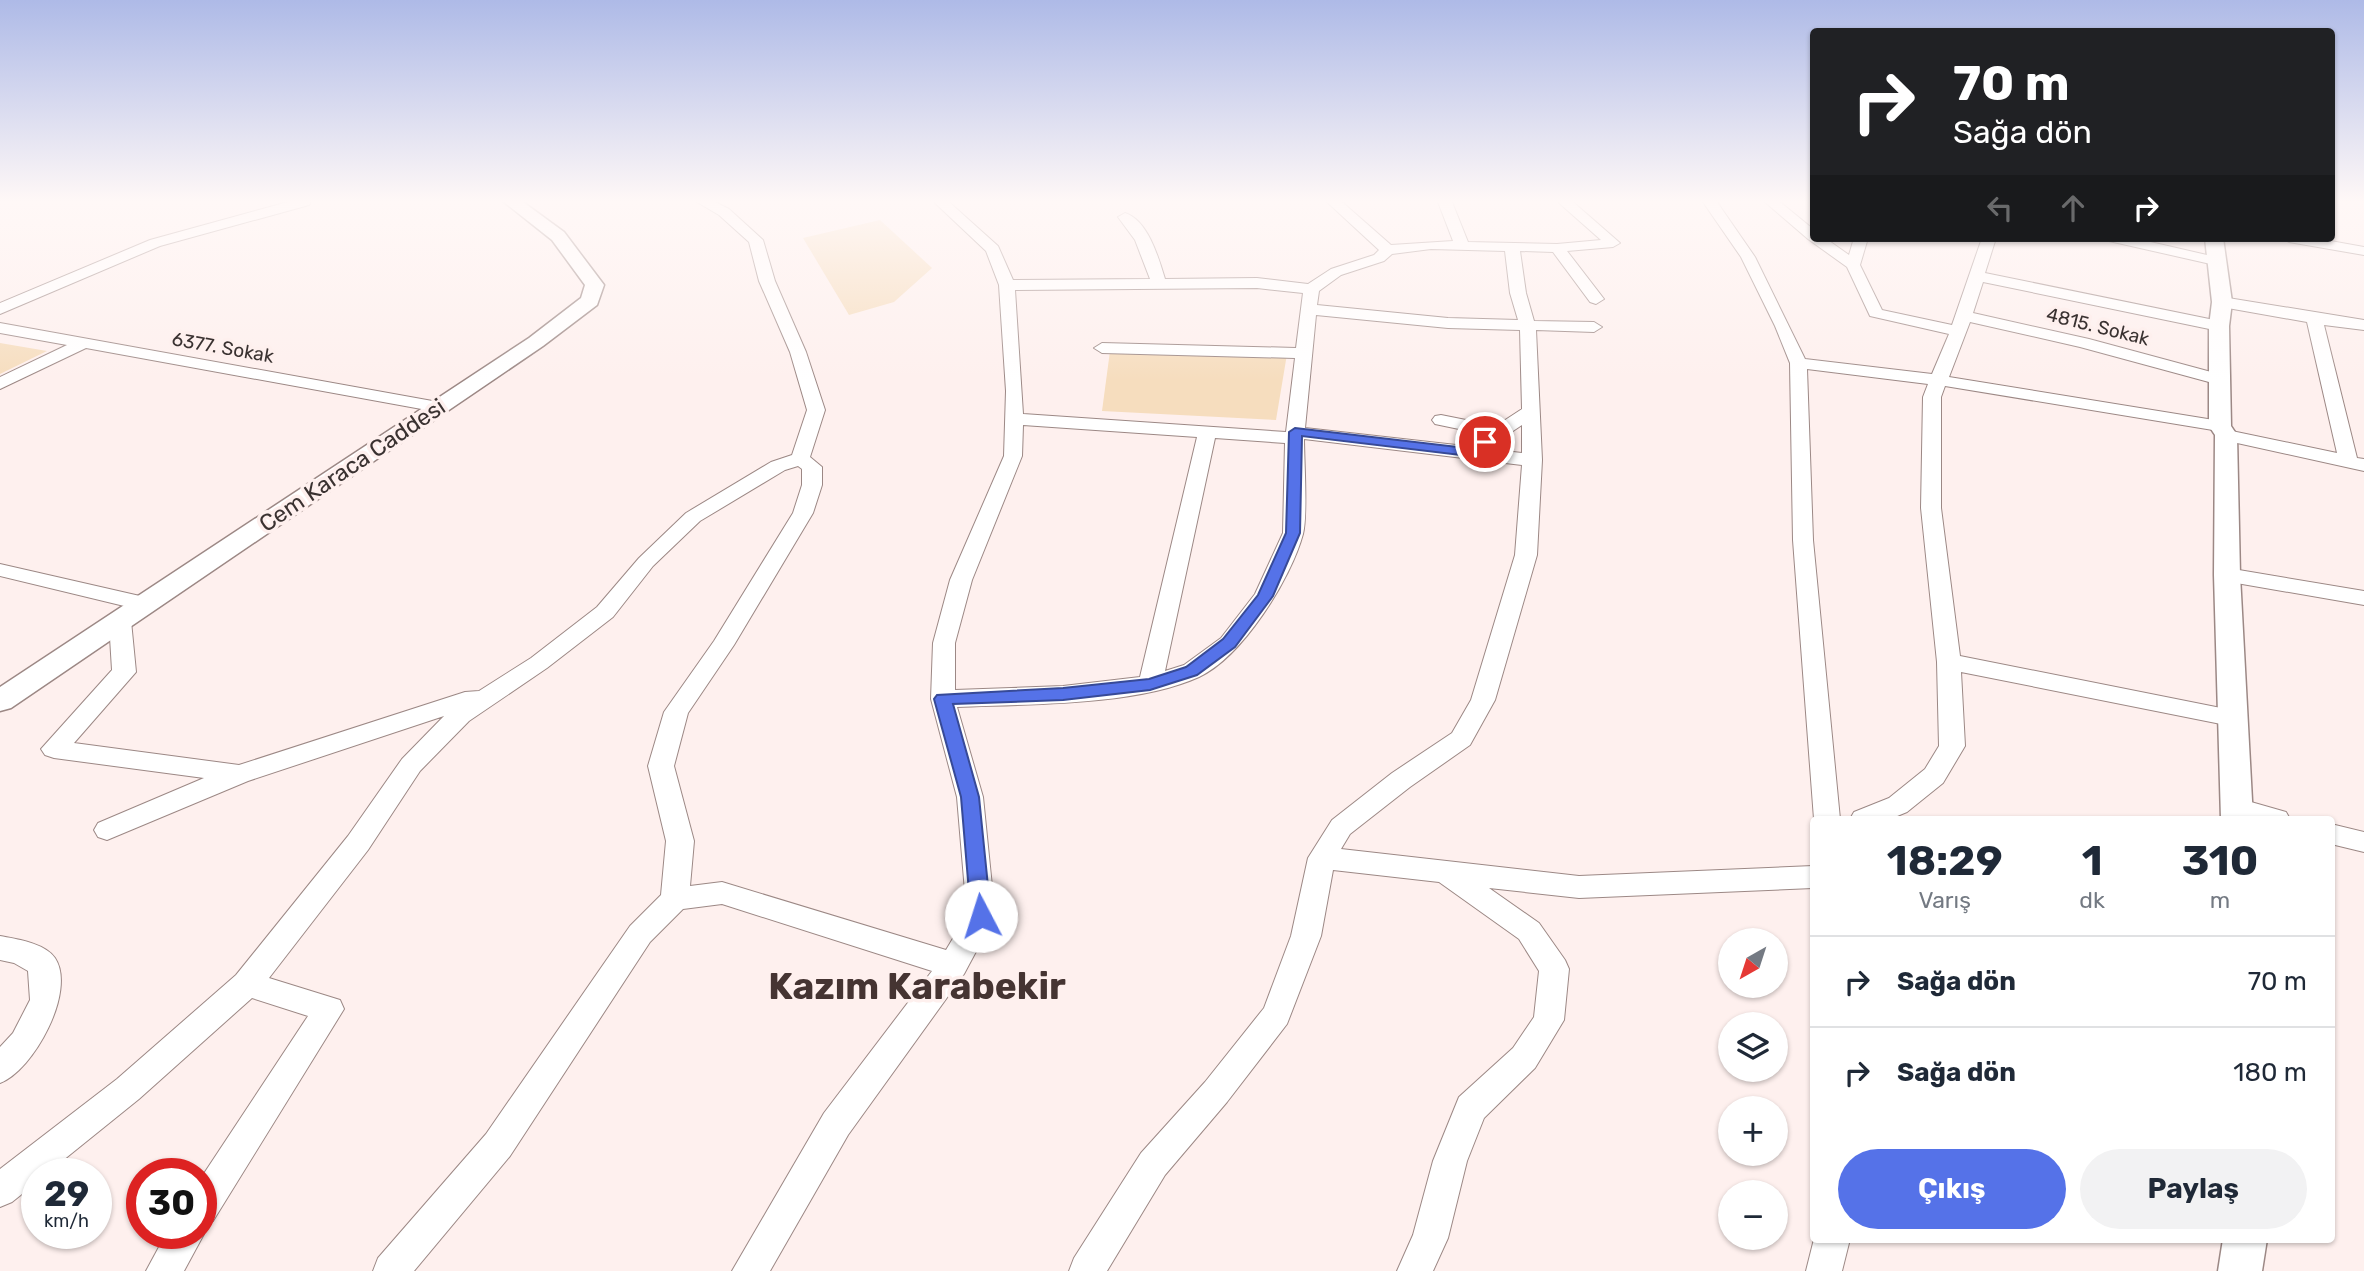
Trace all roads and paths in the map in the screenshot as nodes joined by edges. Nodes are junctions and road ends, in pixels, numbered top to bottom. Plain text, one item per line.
1 (112, 261) edge
2 (577, 261) edge
3 (762, 261) edge
4 (998, 261) edge
5 (1152, 261) edge
6 (1369, 261) edge
7 (1514, 261) edge
8 (1567, 261) edge
9 (1750, 261) edge
10 (1848, 261) edge
11 (1854, 261) edge
12 (1981, 261) edge
13 (2216, 261) edge
14 (1853, 265) junction
15 (1976, 276) junction
16 (1159, 283) junction
17 (1007, 285) junction
18 (1309, 299) junction
19 (1596, 299) dead end
20 (0, 309) edge
21 (2221, 314) junction
22 (2314, 319) junction
23 (1961, 323) junction
24 (2364, 325) edge
25 (1528, 326) junction
26 (1594, 327) dead end
27 (0, 328) edge
28 (84, 343) junction
29 (1102, 348) dead end
30 (1304, 353) junction
31 (1798, 363) junction
32 (1938, 380) junction
33 (2220, 380) junction
34 (0, 384) edge
35 (438, 407) junction
36 (1531, 411) junction
37 (1014, 419) junction
38 (1441, 420) dead end
39 (2223, 430) junction
40 (1207, 432) junction
41 (1500, 432) junction
42 (1295, 435) junction
43 (1469, 452) junction
44 (800, 459) junction
45 (1532, 460) junction
46 (2356, 463) edge
47 (0, 570) edge
48 (2227, 575) junction
49 (2364, 598) edge
50 (145, 604) junction
51 (120, 621) junction
52 (1949, 662) junction
53 (1150, 684) junction
54 (500, 689) junction
55 (943, 699) junction
56 (0, 701) edge
57 (2231, 718) junction
58 (239, 774) junction
59 (2237, 814) edge
60 (1827, 816) edge
61 (1870, 816) edge
62 (107, 830) dead end
63 (2335, 835) edge
64 (2364, 842) edge
65 (1322, 858) junction
66 (1446, 872) junction
67 (1810, 877) edge
68 (675, 899) junction
69 (0, 948) edge
70 (953, 965) junction
71 (247, 984) junction
72 (0, 1069) edge
73 (217, 1184) edge
74 (0, 1190) edge
75 (1831, 1243) edge
76 (2244, 1243) edge
77 (177, 1249) edge
78 (164, 1271) edge
79 (391, 1271) edge
80 (750, 1271) edge
81 (1087, 1271) edge
82 (1415, 1271) edge
83 (1824, 1271) edge
84 (2240, 1271) edge

1 - 20 street
2 - 35 street, Cem Karaca Caddesi
3 - 44 street
4 - 17 street
5 - 16 street
6 - 18 street
7 - 25 street
8 - 19 street
9 - 31 street
10 - 14 street
11 - 14 street
12 - 15 street
13 - 21 street
14 - 23 street, 4815. Sokak
15 - 21 street
15 - 23 street
16 - 17 street
16 - 18 street
17 - 37 street
18 - 25 street
18 - 30 street
21 - 22 street
21 - 33 street
22 - 24 street
22 - 46 street
23 - 32 street
23 - 33 street, 4815. Sokak
25 - 26 street
25 - 36 street
27 - 28 street, 6377. Sokak
28 - 34 street
28 - 35 street, 6377. Sokak
29 - 30 street
30 - 42 street
31 - 32 street
31 - 60 street
32 - 39 street
32 - 52 street
33 - 39 street
35 - 50 street, Cem Karaca Caddesi
36 - 41 street
36 - 45 street
37 - 40 street
37 - 55 street
38 - 41 street
39 - 46 street
39 - 48 street
40 - 42 street
40 - 53 street
41 - 43 street
42 - 43 street
42 - 53 street
43 - 45 street
44 - 54 street
44 - 68 street
45 - 65 street
47 - 50 street
48 - 49 street
48 - 57 street
50 - 51 street, Cem Karaca Caddesi
51 - 56 street, Cem Karaca Caddesi
51 - 58 street
52 - 57 street
52 - 61 street
53 - 55 street
54 - 58 street
54 - 71 street
55 - 70 street
57 - 59 street
58 - 62 street
63 - 64 street
65 - 66 street
65 - 81 street
66 - 67 street
66 - 82 street
68 - 70 street
68 - 79 street
69 - 72 street
70 - 80 street
71 - 73 street
71 - 74 street
75 - 83 street
76 - 84 street
77 - 78 street

